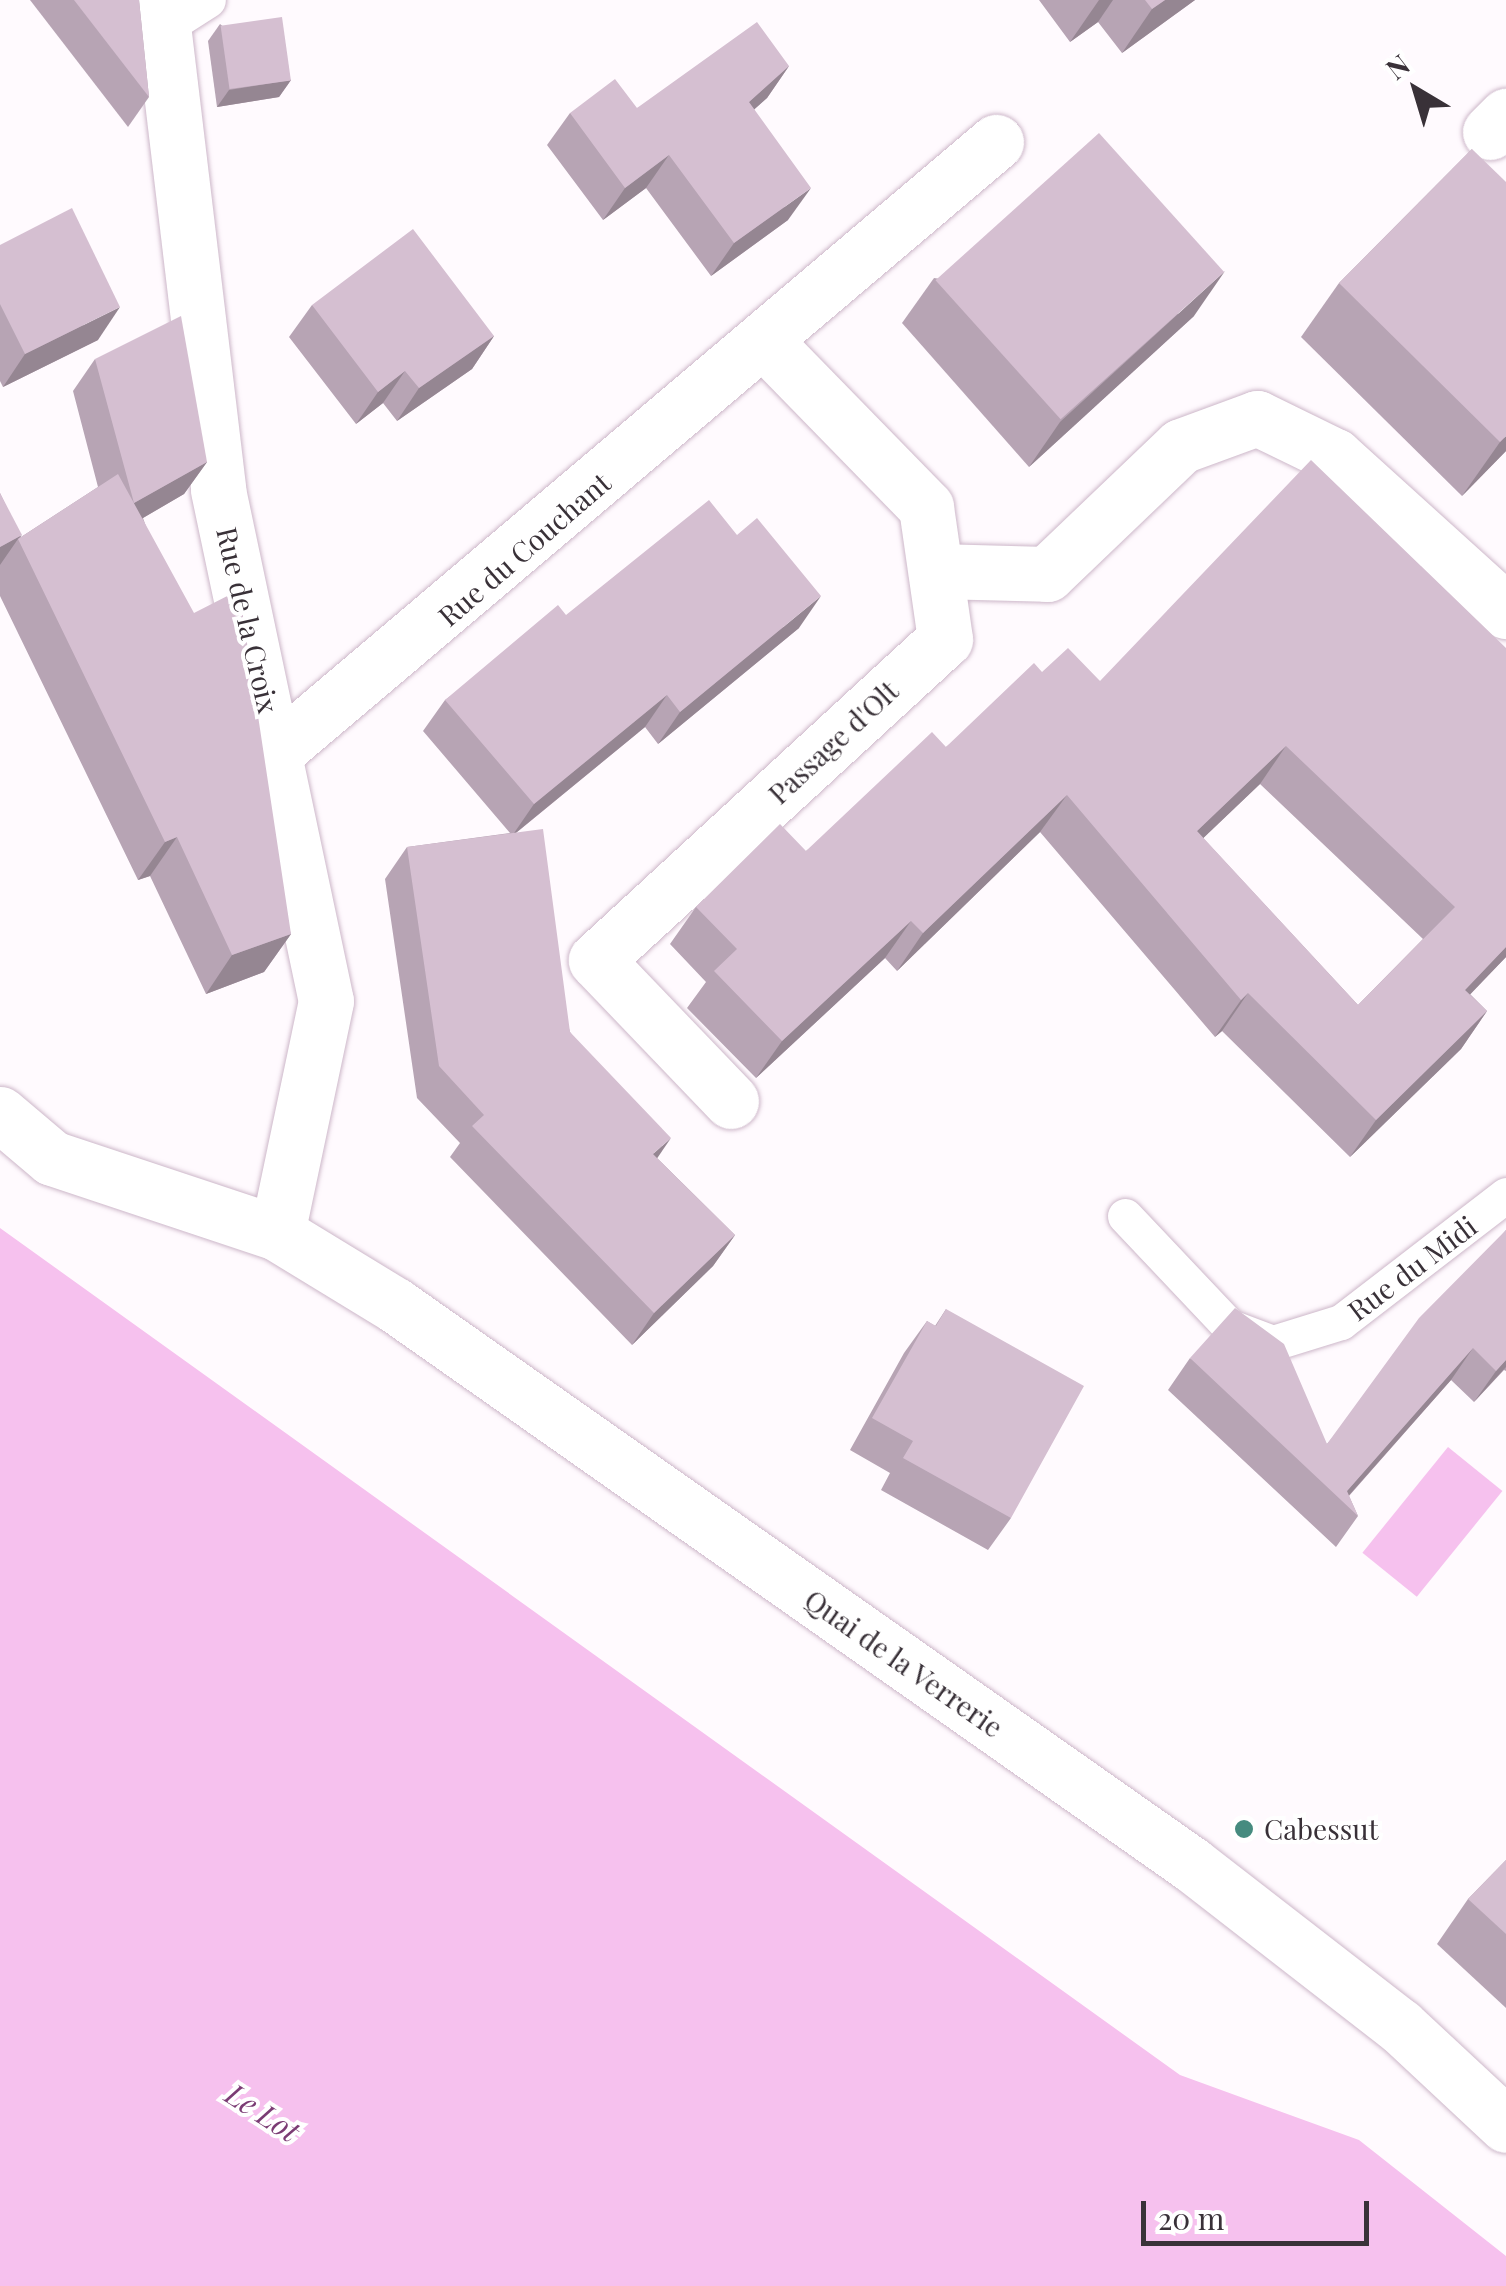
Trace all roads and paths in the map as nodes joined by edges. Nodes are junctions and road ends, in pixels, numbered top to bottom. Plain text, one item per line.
1 (177, 9) edge
2 (996, 142) dead end
3 (765, 342) junction
4 (936, 571) junction
5 (1506, 611) edge
6 (278, 750) junction
7 (731, 1100) dead end
8 (0, 1114) edge
9 (1506, 1196) edge
10 (1125, 1216) dead end
11 (277, 1233) junction
12 (1506, 2125) edge

1 - 6 street, Rue de la Croix
2 - 3 street, Rue du Couchant
3 - 4 street
3 - 6 street, Rue du Couchant
4 - 5 street
4 - 7 street, Passage d'Olt
6 - 11 street, Rue de la Croix
8 - 11 street, Quai de la Verrerie
9 - 10 lane, Rue du Midi
11 - 12 street, Quai de la Verrerie

